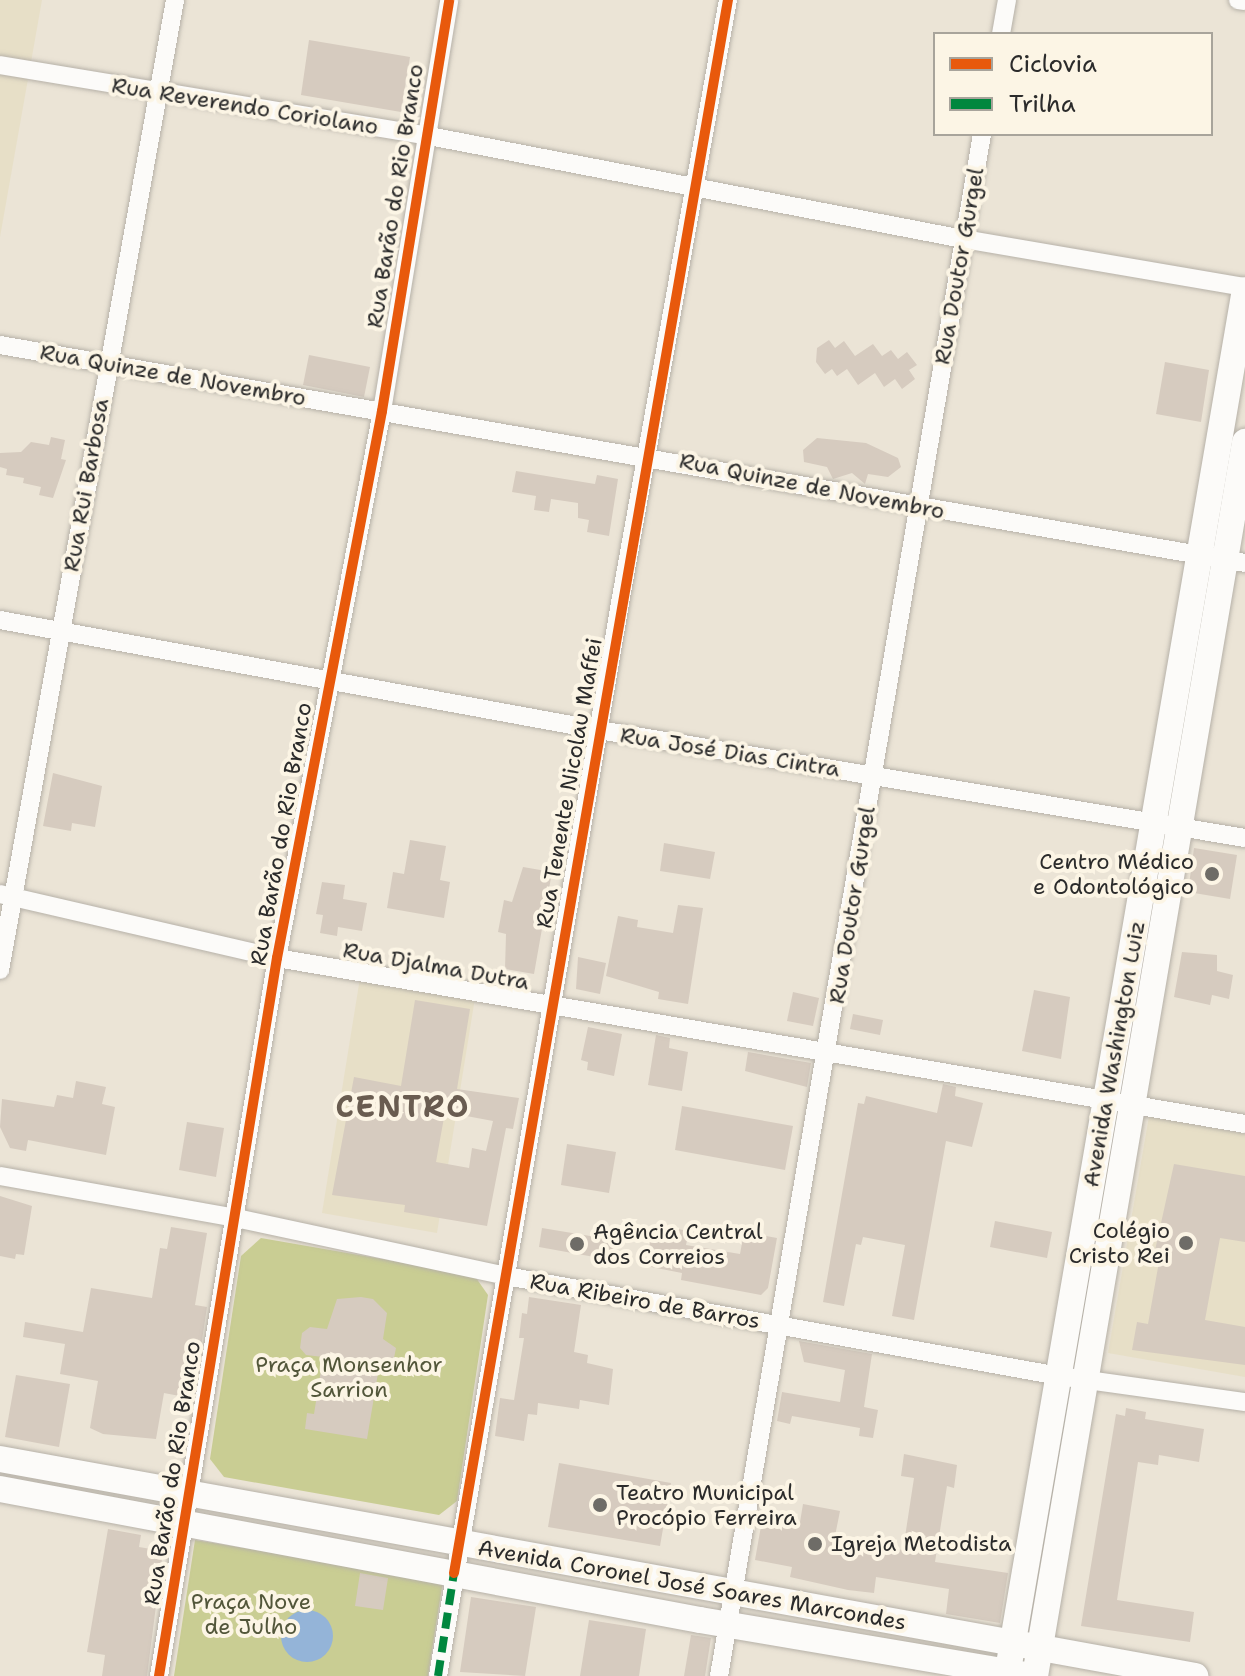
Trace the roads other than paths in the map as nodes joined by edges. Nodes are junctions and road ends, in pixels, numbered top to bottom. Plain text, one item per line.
1 (175, 0) edge
2 (449, 0) edge
3 (728, 0) edge
4 (1007, 0) edge
5 (1238, 0) edge
6 (1245, 1) edge
7 (1001, 32) edge
8 (0, 65) edge
9 (159, 92) junction
10 (424, 135) junction
11 (982, 136) edge
12 (694, 186) junction
13 (963, 239) junction
14 (1245, 288) edge
15 (0, 345) edge
16 (108, 363) junction
17 (382, 411) junction
18 (1245, 442) edge
19 (647, 455) junction
20 (917, 507) junction
21 (1196, 553) junction
22 (1234, 561) edge
23 (0, 620) edge
24 (60, 631) junction
25 (329, 681) junction
26 (599, 730) junction
27 (873, 775) junction
28 (1165, 824) junction
29 (1245, 838) edge
30 (6, 895) edge
31 (277, 958) junction
32 (0, 970) edge
33 (551, 1007) junction
34 (828, 1053) junction
35 (1105, 1103) junction
36 (1131, 1108) junction
37 (1245, 1124) edge
38 (0, 1176) edge
39 (236, 1218) junction
40 (506, 1276) junction
41 (776, 1324) junction
42 (1059, 1376) junction
43 (1085, 1379) junction
44 (1245, 1402) edge
45 (0, 1459) edge
46 (0, 1489) edge
47 (188, 1492) junction
48 (184, 1522) junction
49 (460, 1543) junction
50 (454, 1573) junction
51 (735, 1593) junction
52 (728, 1623) junction
53 (1013, 1643) junction
54 (1040, 1649) junction
55 (1020, 1675) edge
56 (159, 1676) edge
57 (438, 1676) edge
58 (719, 1676) edge
59 (1195, 1676) edge

1 - 9 street, Rua Rui Barbosa
2 - 10 street, Rua Barão do Rio Branco
3 - 12 street, Rua Tenente Nicolau Maffei
4 - 7 street
5 - 6 street
8 - 9 street, Rua Reverendo Coriolano
9 - 10 street, Rua Reverendo Coriolano
9 - 16 street, Rua Rui Barbosa
10 - 12 street, Rua Reverendo Coriolano
10 - 17 street, Rua Barão do Rio Branco
11 - 13 street, Rua Doutor Gurgel
12 - 13 street, Rua Reverendo Coriolano
12 - 19 street, Rua Tenente Nicolau Maffei
13 - 14 street, Rua Reverendo Coriolano
13 - 20 street, Rua Doutor Gurgel
14 - 21 main road, Avenida Washington Luiz
15 - 16 street, Rua Quinze de Novembro
16 - 17 street, Rua Quinze de Novembro
16 - 24 street, Rua Rui Barbosa
17 - 19 street, Rua Quinze de Novembro
17 - 25 street, Rua Barão do Rio Branco
18 - 22 main road, Avenida Washington Luiz
19 - 20 street, Rua Quinze de Novembro
19 - 26 street, Rua Tenente Nicolau Maffei
20 - 21 street, Rua Quinze de Novembro
20 - 27 street, Rua Doutor Gurgel
21 - 22 street, Rua Quinze de Novembro
21 - 28 main road, Avenida Washington Luiz
22 - 28 main road, Avenida Washington Luiz
23 - 24 street, Rua José Dias Cintra
24 - 25 street, Rua José Dias Cintra
24 - 30 street, Rua Rui Barbosa
25 - 26 street, Rua José Dias Cintra
25 - 31 street, Rua Barão do Rio Branco
26 - 27 street, Rua José Dias Cintra
26 - 33 street, Rua Tenente Nicolau Maffei
27 - 28 street, Rua José Dias Cintra
27 - 34 street, Rua Doutor Gurgel
28 - 29 street, Rua José Dias Cintra
28 - 35 main road, Avenida Washington Luiz
28 - 36 main road, Avenida Washington Luiz
30 - 31 street, Rua Djalma Dutra
30 - 32 street, Rua Rui Barbosa
31 - 33 street, Rua Djalma Dutra
31 - 39 street, Rua Barão do Rio Branco
33 - 34 street, Rua Djalma Dutra
33 - 40 street, Rua Tenente Nicolau Maffei
34 - 35 street, Rua Djalma Dutra
34 - 41 street, Rua Doutor Gurgel
35 - 36 street, Rua Djalma Dutra
35 - 42 main road, Avenida Washington Luiz
36 - 37 street, Rua Djalma Dutra
36 - 43 main road, Avenida Washington Luiz
38 - 39 street, Rua Ribeiro de Barros
39 - 40 street, Rua Ribeiro de Barros
39 - 47 street, Rua Barão do Rio Branco
40 - 41 street, Rua Ribeiro de Barros
40 - 49 street, Rua Tenente Nicolau Maffei
41 - 42 street, Rua Ribeiro de Barros
41 - 51 street, Rua Doutor Gurgel
42 - 43 street, Rua Ribeiro de Barros
42 - 53 main road, Avenida Washington Luiz
43 - 44 street, Rua Ribeiro de Barros
43 - 54 main road, Avenida Washington Luiz
45 - 47 main road, Avenida Coronel José Soares Marcondes
46 - 48 main road, Avenida Coronel José Soares Marcondes
47 - 48 street, Rua Barão do Rio Branco
47 - 49 main road, Avenida Coronel José Soares Marcondes
48 - 50 main road, Avenida Coronel José Soares Marcondes
48 - 56 street, Rua Barão do Rio Branco
49 - 50 street, Rua Tenente Nicolau Maffei
49 - 51 main road, Avenida Coronel José Soares Marcondes
50 - 52 main road, Avenida Coronel José Soares Marcondes
50 - 57 street, Rua Tenente Nicolau Maffei
51 - 52 street, Rua Doutor Gurgel
51 - 53 main road, Avenida Coronel José Soares Marcondes
52 - 55 main road, Avenida Coronel José Soares Marcondes
52 - 58 street, Rua Doutor Gurgel
53 - 54 main road, Avenida Coronel José Soares Marcondes
53 - 55 main road, Avenida Washington Luiz
54 - 55 main road, Avenida Washington Luiz
54 - 59 main road, Avenida Coronel José Soares Marcondes

